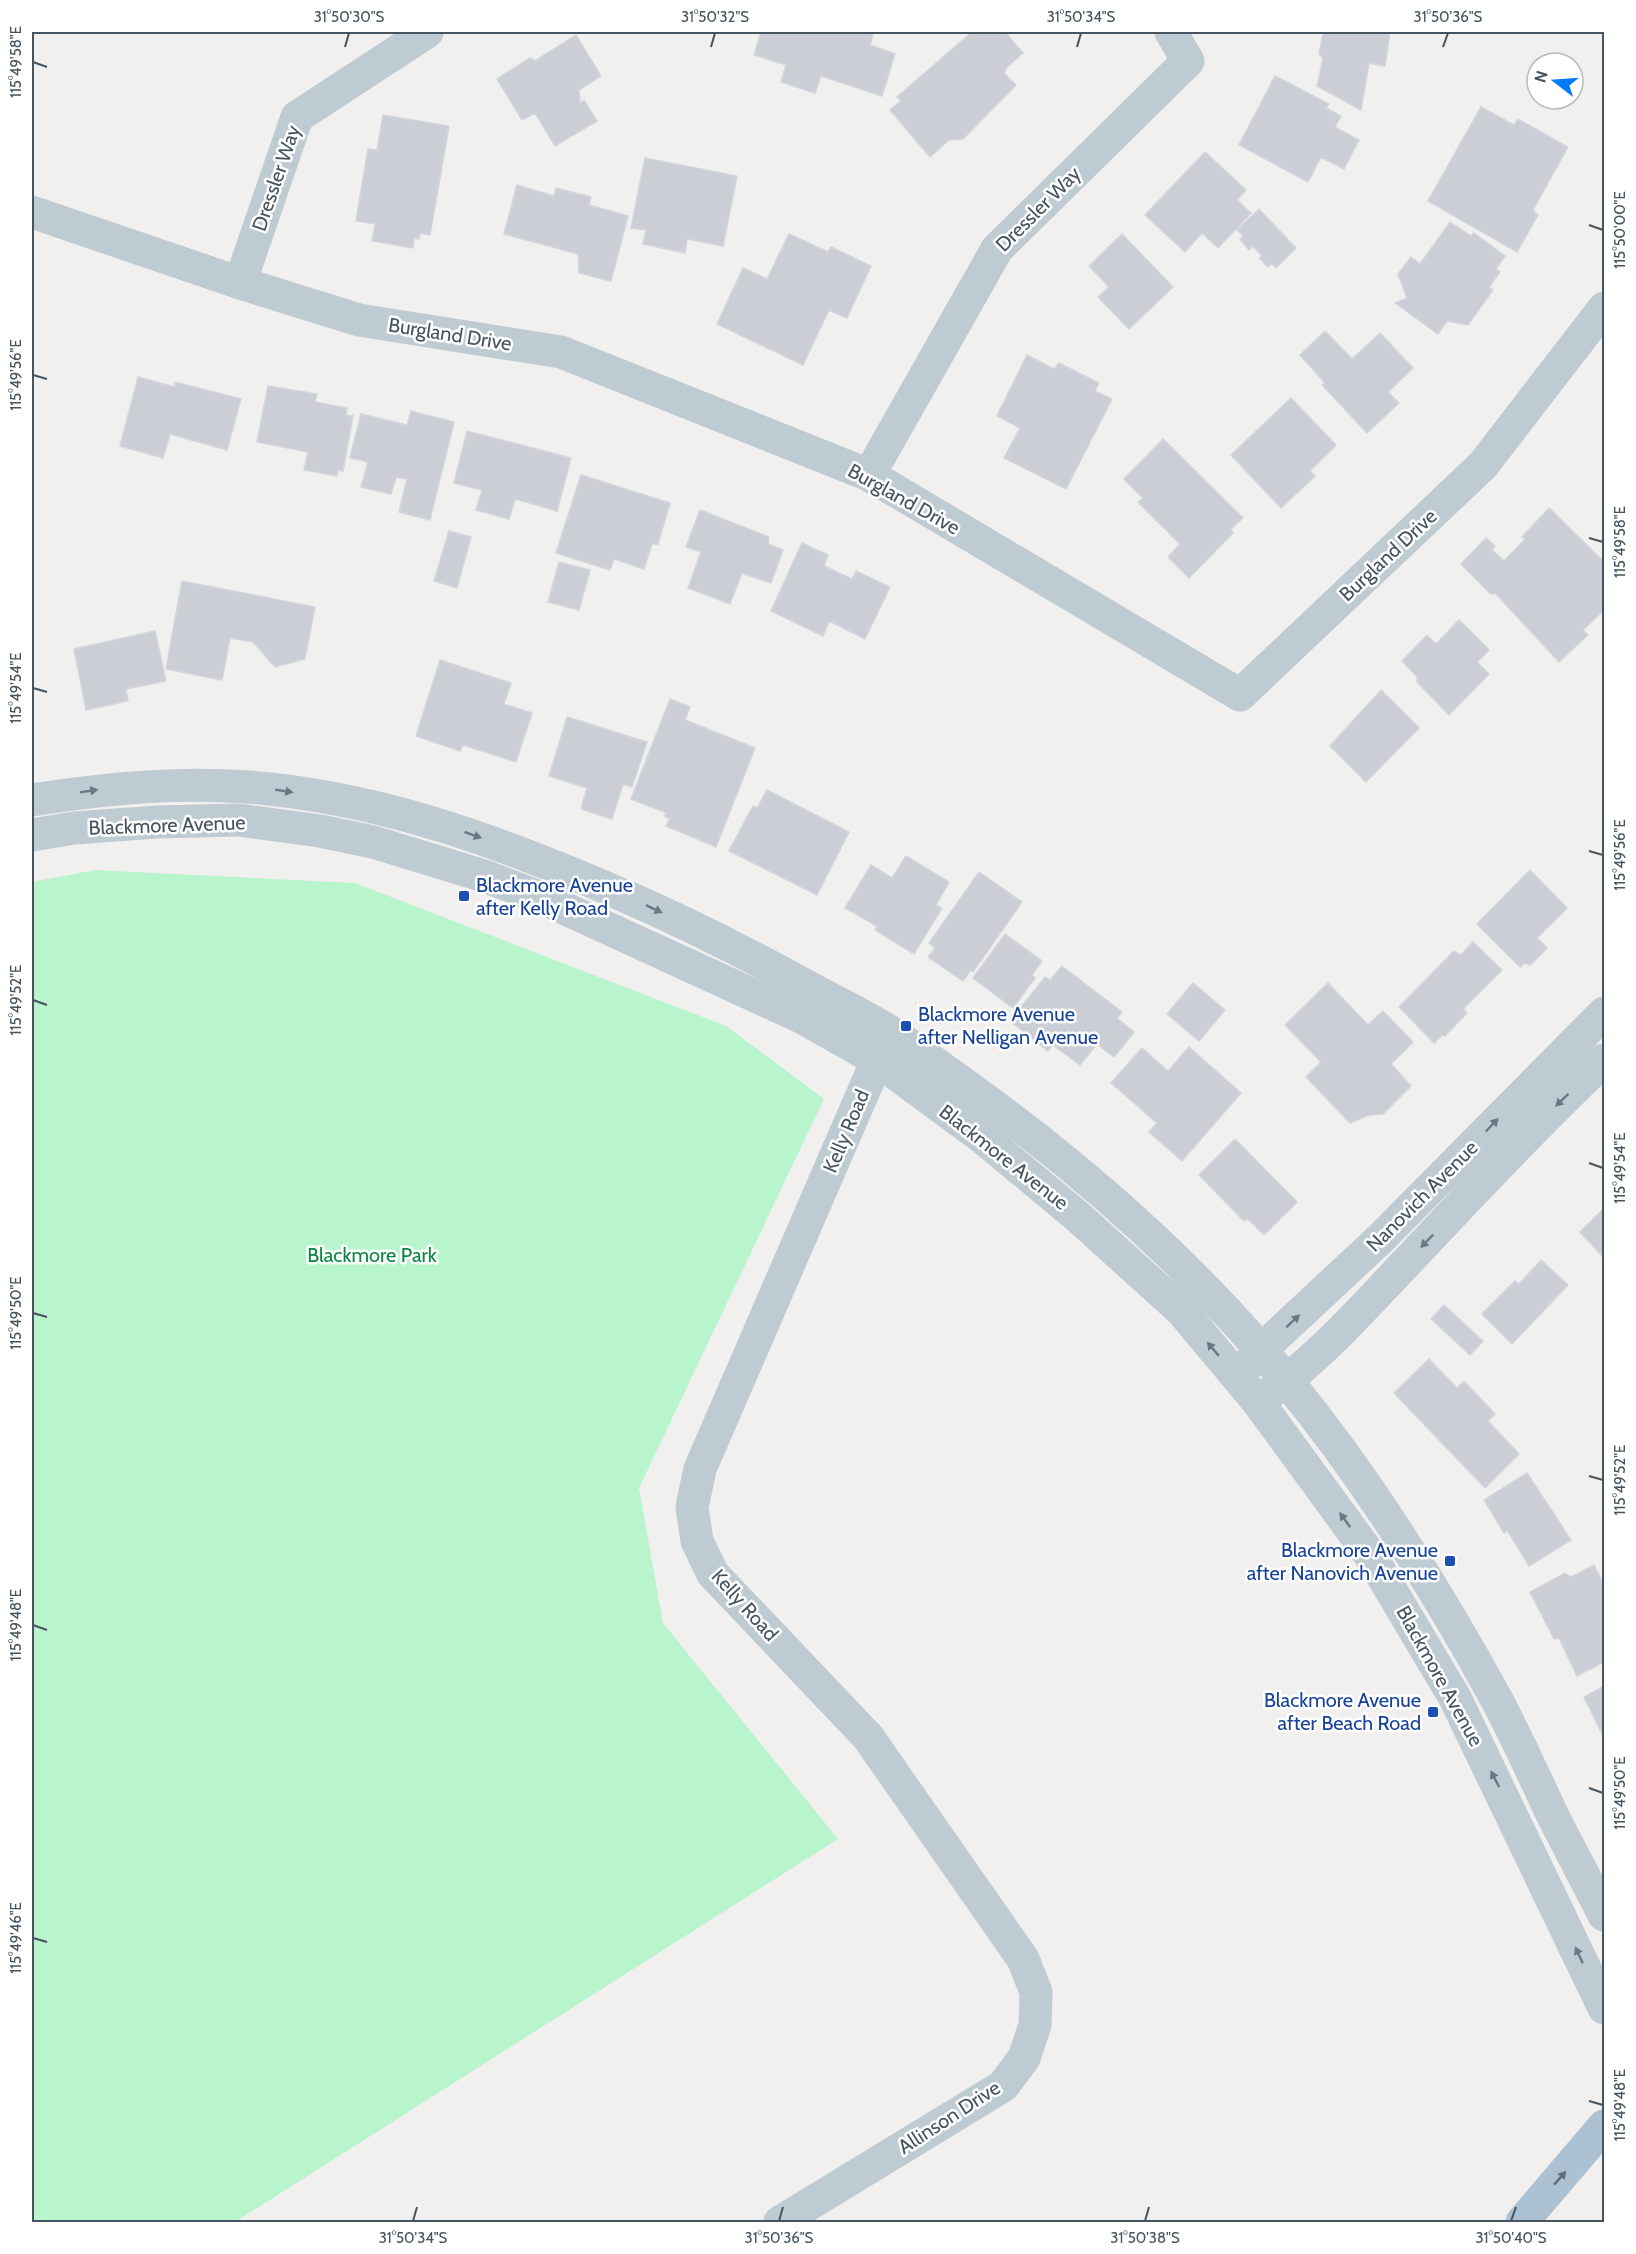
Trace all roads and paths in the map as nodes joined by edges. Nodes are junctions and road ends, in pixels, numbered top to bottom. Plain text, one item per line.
1 (427, 32) edge
2 (1171, 32) edge
3 (32, 212) edge
4 (240, 283) junction
5 (1605, 308) edge
6 (869, 476) junction
7 (32, 800) edge
8 (32, 835) edge
9 (1605, 1013) edge
10 (890, 1031) junction
11 (877, 1060) junction
12 (1605, 1060) edge
13 (1260, 1351) junction
14 (1287, 1381) junction
15 (1248, 1390) junction
16 (1605, 1915) edge
17 (1023, 1959) joint
18 (1605, 2008) edge
19 (1605, 2126) edge
20 (780, 2223) edge
21 (1522, 2223) edge

1 - 4 street, Dressler Way
2 - 6 street, Dressler Way
3 - 4 street, Burgland Drive
4 - 6 street, Burgland Drive
5 - 6 street, Burgland Drive
7 -> 10 street, Blackmore Avenue
8 - 11 street, Blackmore Avenue
13 -> 9 street, Nanovich Avenue
10 - 11 street, Kelly Road
10 - 13 street, Blackmore Avenue
15 -> 11 street, Blackmore Avenue
11 - 17 street, Kelly Road
12 -> 14 street, Nanovich Avenue
13 - 14 street, Blackmore Avenue
13 - 15 street, Nanovich Avenue
14 - 15 street, Nanovich Avenue
14 - 16 street, Blackmore Avenue
18 -> 15 street, Blackmore Avenue
17 - 20 street, Allinson Drive
21 -> 19 main road

